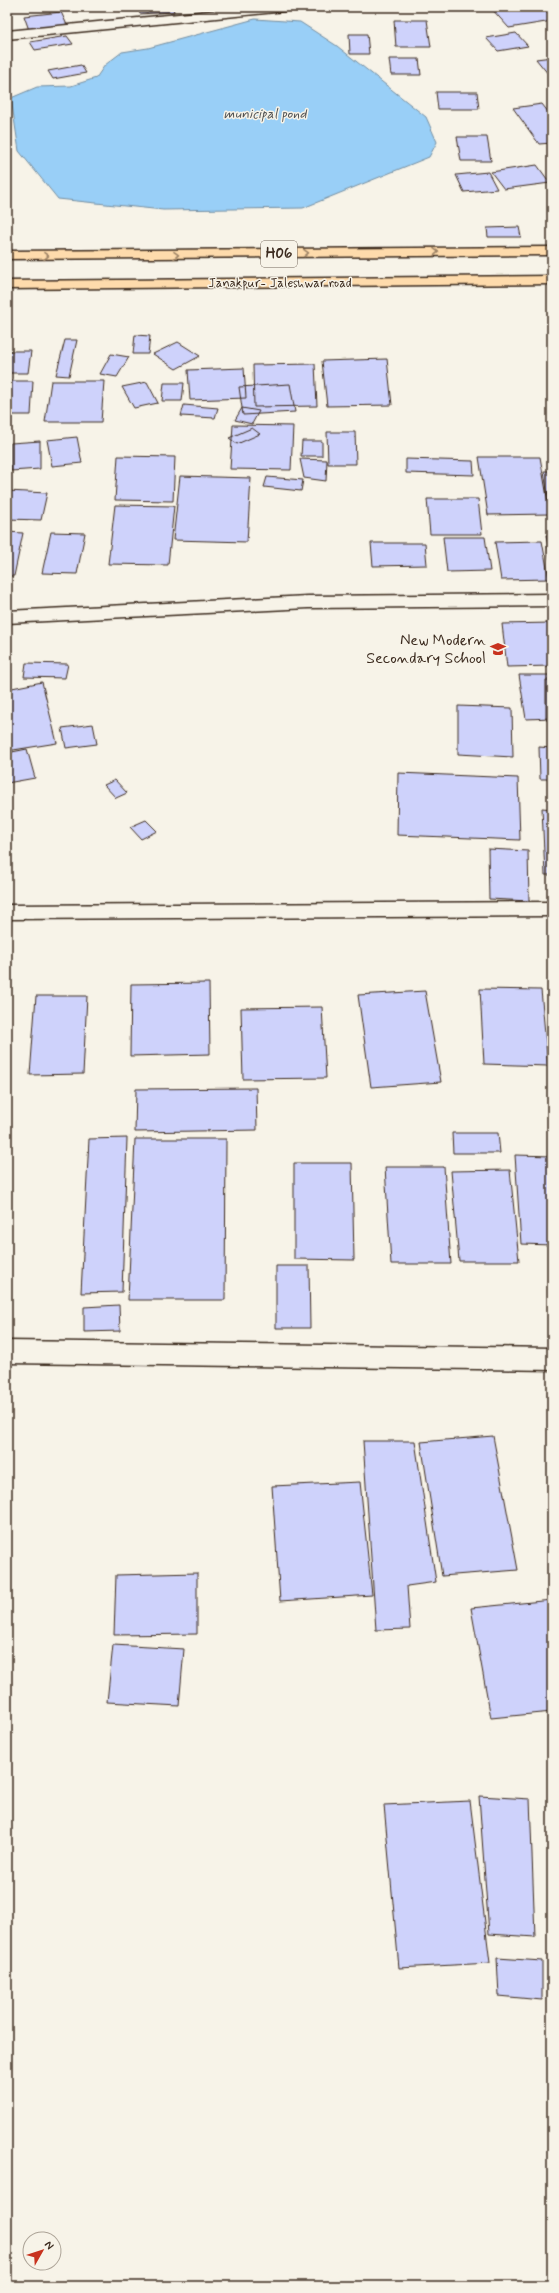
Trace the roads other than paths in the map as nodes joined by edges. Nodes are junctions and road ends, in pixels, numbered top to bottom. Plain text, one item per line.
1 (285, 7) edge
2 (7, 35) edge
3 (552, 250) edge
4 (7, 255) edge
5 (552, 280) edge
6 (7, 285) edge
7 (552, 600) edge
8 (7, 617) edge
9 (552, 910) edge
10 (7, 912) edge
11 (7, 1352) edge
12 (552, 1359) edge

1 - 2 street
4 -> 3 highway, H06
5 - 6 highway, Janakpur- Jaleshwar road / H06
7 - 8 street
9 - 10 street
11 - 12 street

